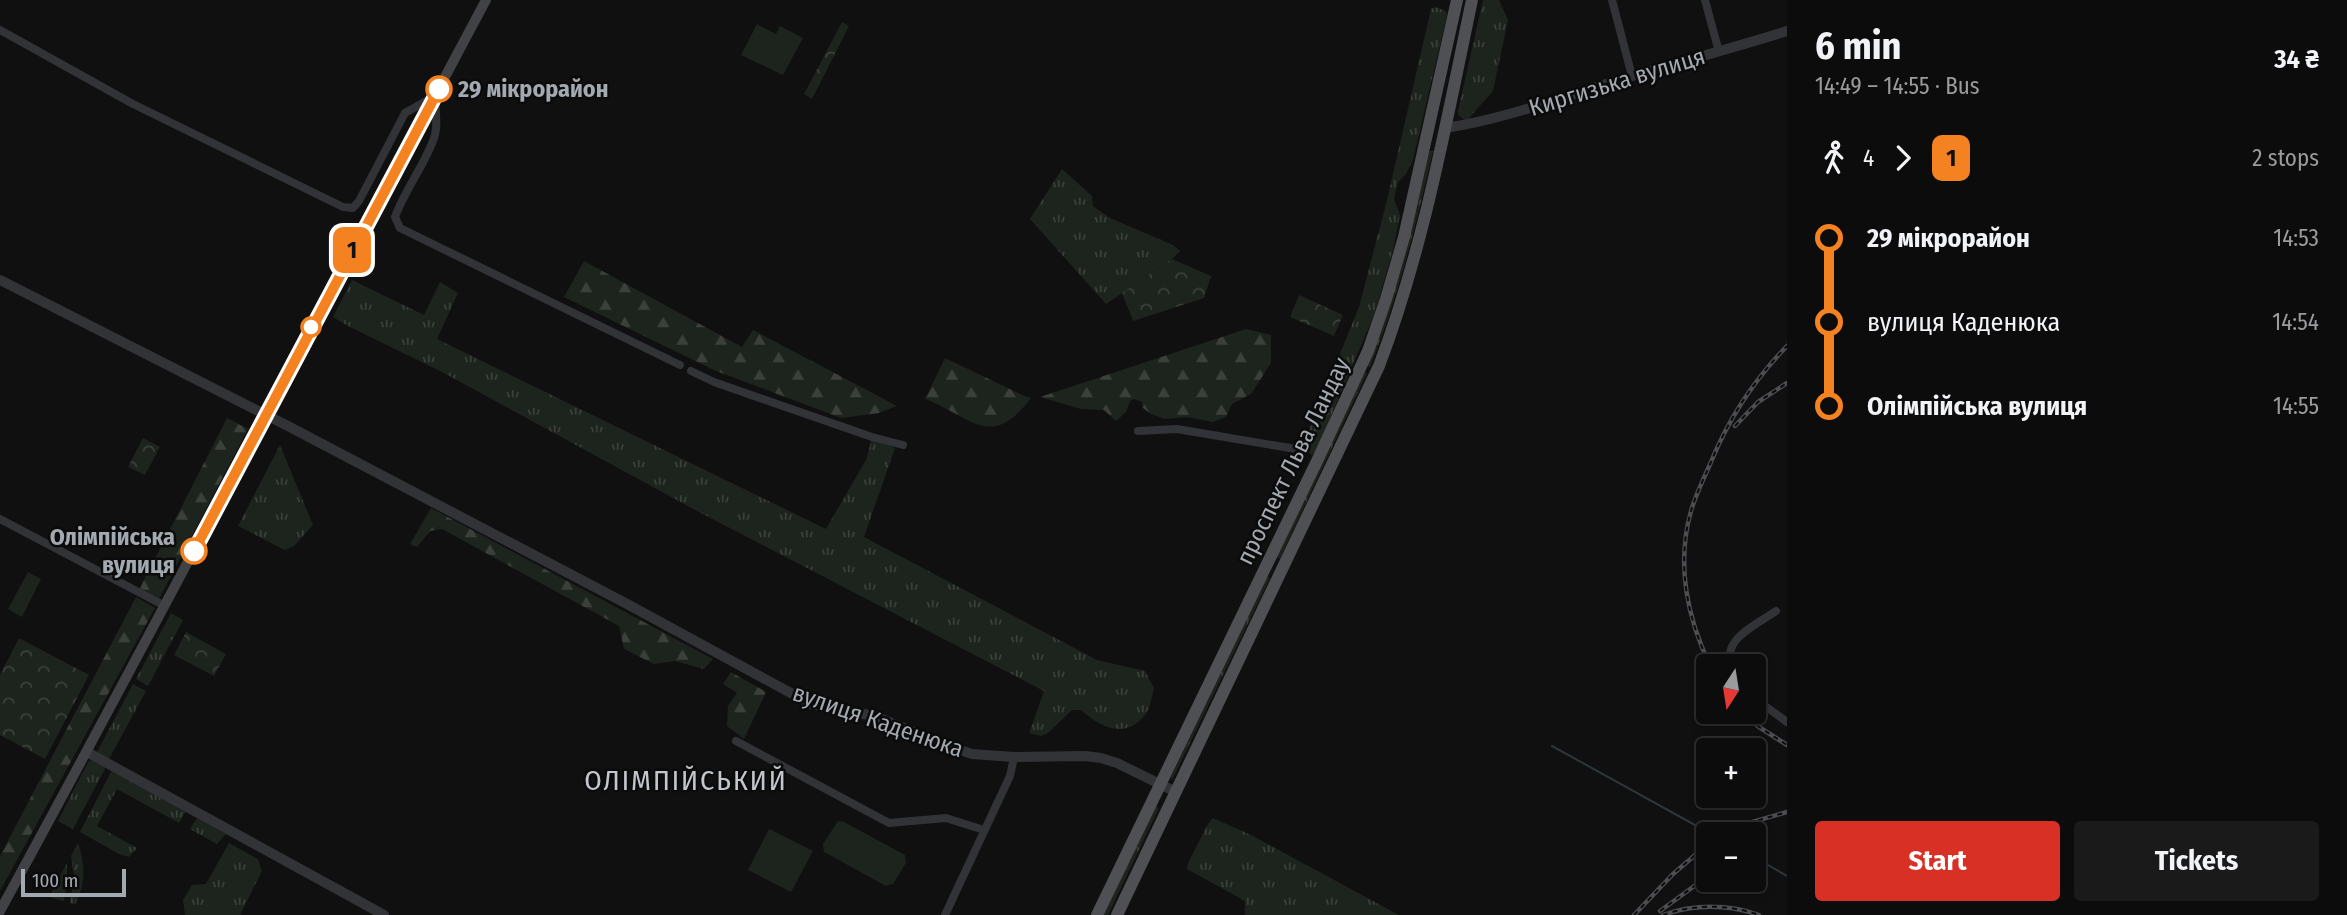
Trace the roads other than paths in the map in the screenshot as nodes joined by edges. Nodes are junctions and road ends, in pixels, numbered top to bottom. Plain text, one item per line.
1 (486, 0) edge
2 (1457, 0) edge
3 (1472, 0) edge
4 (1612, 0) edge
5 (1705, 0) edge
6 (0, 30) edge
7 (1787, 31) edge
8 (1446, 50) junction
9 (1461, 52) junction
10 (1719, 52) junction
11 (1632, 76) junction
12 (435, 96) junction
13 (405, 113) junction
14 (424, 117) junction
15 (1429, 124) junction
16 (436, 128) junction
17 (1446, 128) junction
18 (0, 280) edge
19 (680, 365) dead end
20 (691, 371) dead end
21 (266, 414) junction
22 (1138, 432) dead end
23 (903, 445) dead end
24 (1296, 449) dead end
25 (0, 519) edge
26 (1266, 565) junction
27 (1282, 572) junction
28 (165, 606) junction
29 (1776, 611) dead end
30 (1730, 654) edge
31 (1766, 707) edge
32 (1787, 722) edge
33 (736, 741) dead end
34 (87, 752) junction
35 (1014, 757) junction
36 (1161, 784) junction
37 (1176, 792) junction
38 (984, 830) junction
39 (0, 911) edge
40 (384, 915) edge
41 (945, 915) edge
42 (1097, 915) edge
43 (1116, 915) edge

1 - 12 main road
2 - 8 main road, проспект Льва Ландау
3 - 9 main road, проспект Льва Ландау
4 - 11 street
5 - 10 street
6 - 13 street
7 - 10 street, Киргизька вулиця
8 - 9 main road
8 - 15 main road, проспект Льва Ландау
9 - 17 main road, проспект Льва Ландау
10 - 11 street, Киргизька вулиця
11 - 17 street, Киргизька вулиця
12 - 13 street
12 - 14 main road
12 - 16 street
13 - 14 street
14 - 16 street
14 - 21 main road
15 - 17 main road
15 - 26 main road, проспект Льва Ландау
16 - 19 street
17 - 27 main road, проспект Льва Ландау
18 - 21 street, вулиця Каденюка
20 - 23 street
21 - 28 main road
21 - 35 street, вулиця Каденюка
22 - 24 street
25 - 28 street
26 - 27 main road
26 - 36 main road, проспект Льва Ландау
27 - 37 main road, проспект Льва Ландау
28 - 34 main road
29 - 30 street
31 - 32 street
33 - 38 street
34 - 39 main road
34 - 40 street
35 - 36 street, вулиця Каденюка
35 - 38 street
36 - 37 street, вулиця Каденюка
36 - 42 main road, проспект Льва Ландау
37 - 43 main road, проспект Льва Ландау
38 - 41 street

